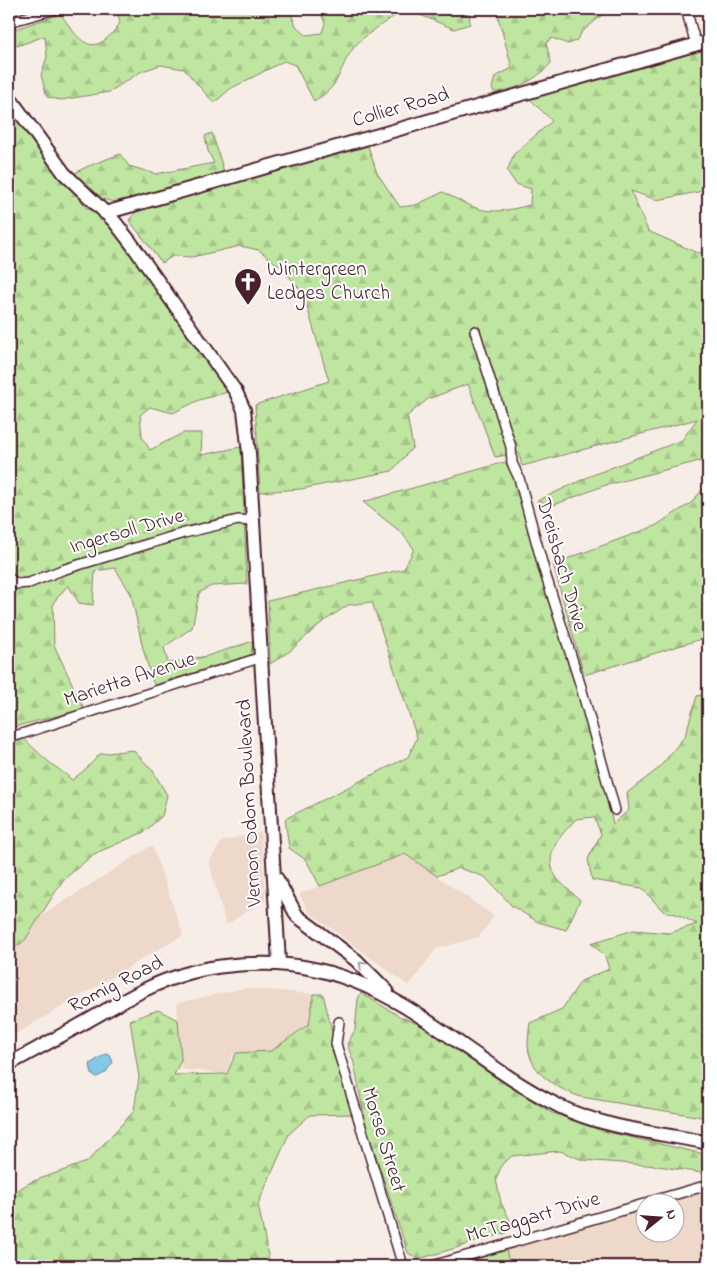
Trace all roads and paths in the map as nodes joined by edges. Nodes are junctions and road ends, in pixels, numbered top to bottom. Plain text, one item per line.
1 (55, 9) edge
2 (686, 9) edge
3 (9, 22) edge
4 (702, 43) edge
5 (9, 97) edge
6 (104, 213) junction
7 (475, 331) dead end
8 (253, 520) junction
9 (11, 580) edge
10 (262, 657) junction
11 (9, 738) edge
12 (615, 810) dead end
13 (274, 872) junction
14 (279, 963) junction
15 (396, 1000) junction
16 (339, 1022) dead end
17 (9, 1064) edge
18 (708, 1143) edge
19 (708, 1185) edge
20 (684, 1192) edge
21 (634, 1207) edge
22 (403, 1266) edge
23 (432, 1266) edge

1 - 3 street
2 - 4 street
4 - 6 main road, Collier Road
5 - 6 main road, Vernon Odom Boulevard
6 - 8 main road, Vernon Odom Boulevard
7 - 12 street, Dreisbach Drive
8 - 9 street, Ingersoll Drive
8 - 10 main road, Vernon Odom Boulevard
10 - 11 street, Marietta Avenue
10 - 13 main road, Vernon Odom Boulevard
13 - 14 main road, Vernon Odom Boulevard
15 -> 13 main road
14 - 15 main road
14 - 17 main road, Romig Road
15 - 18 main road
16 - 22 street, Morse Street
19 - 20 street
21 - 23 street, McTaggart Drive

